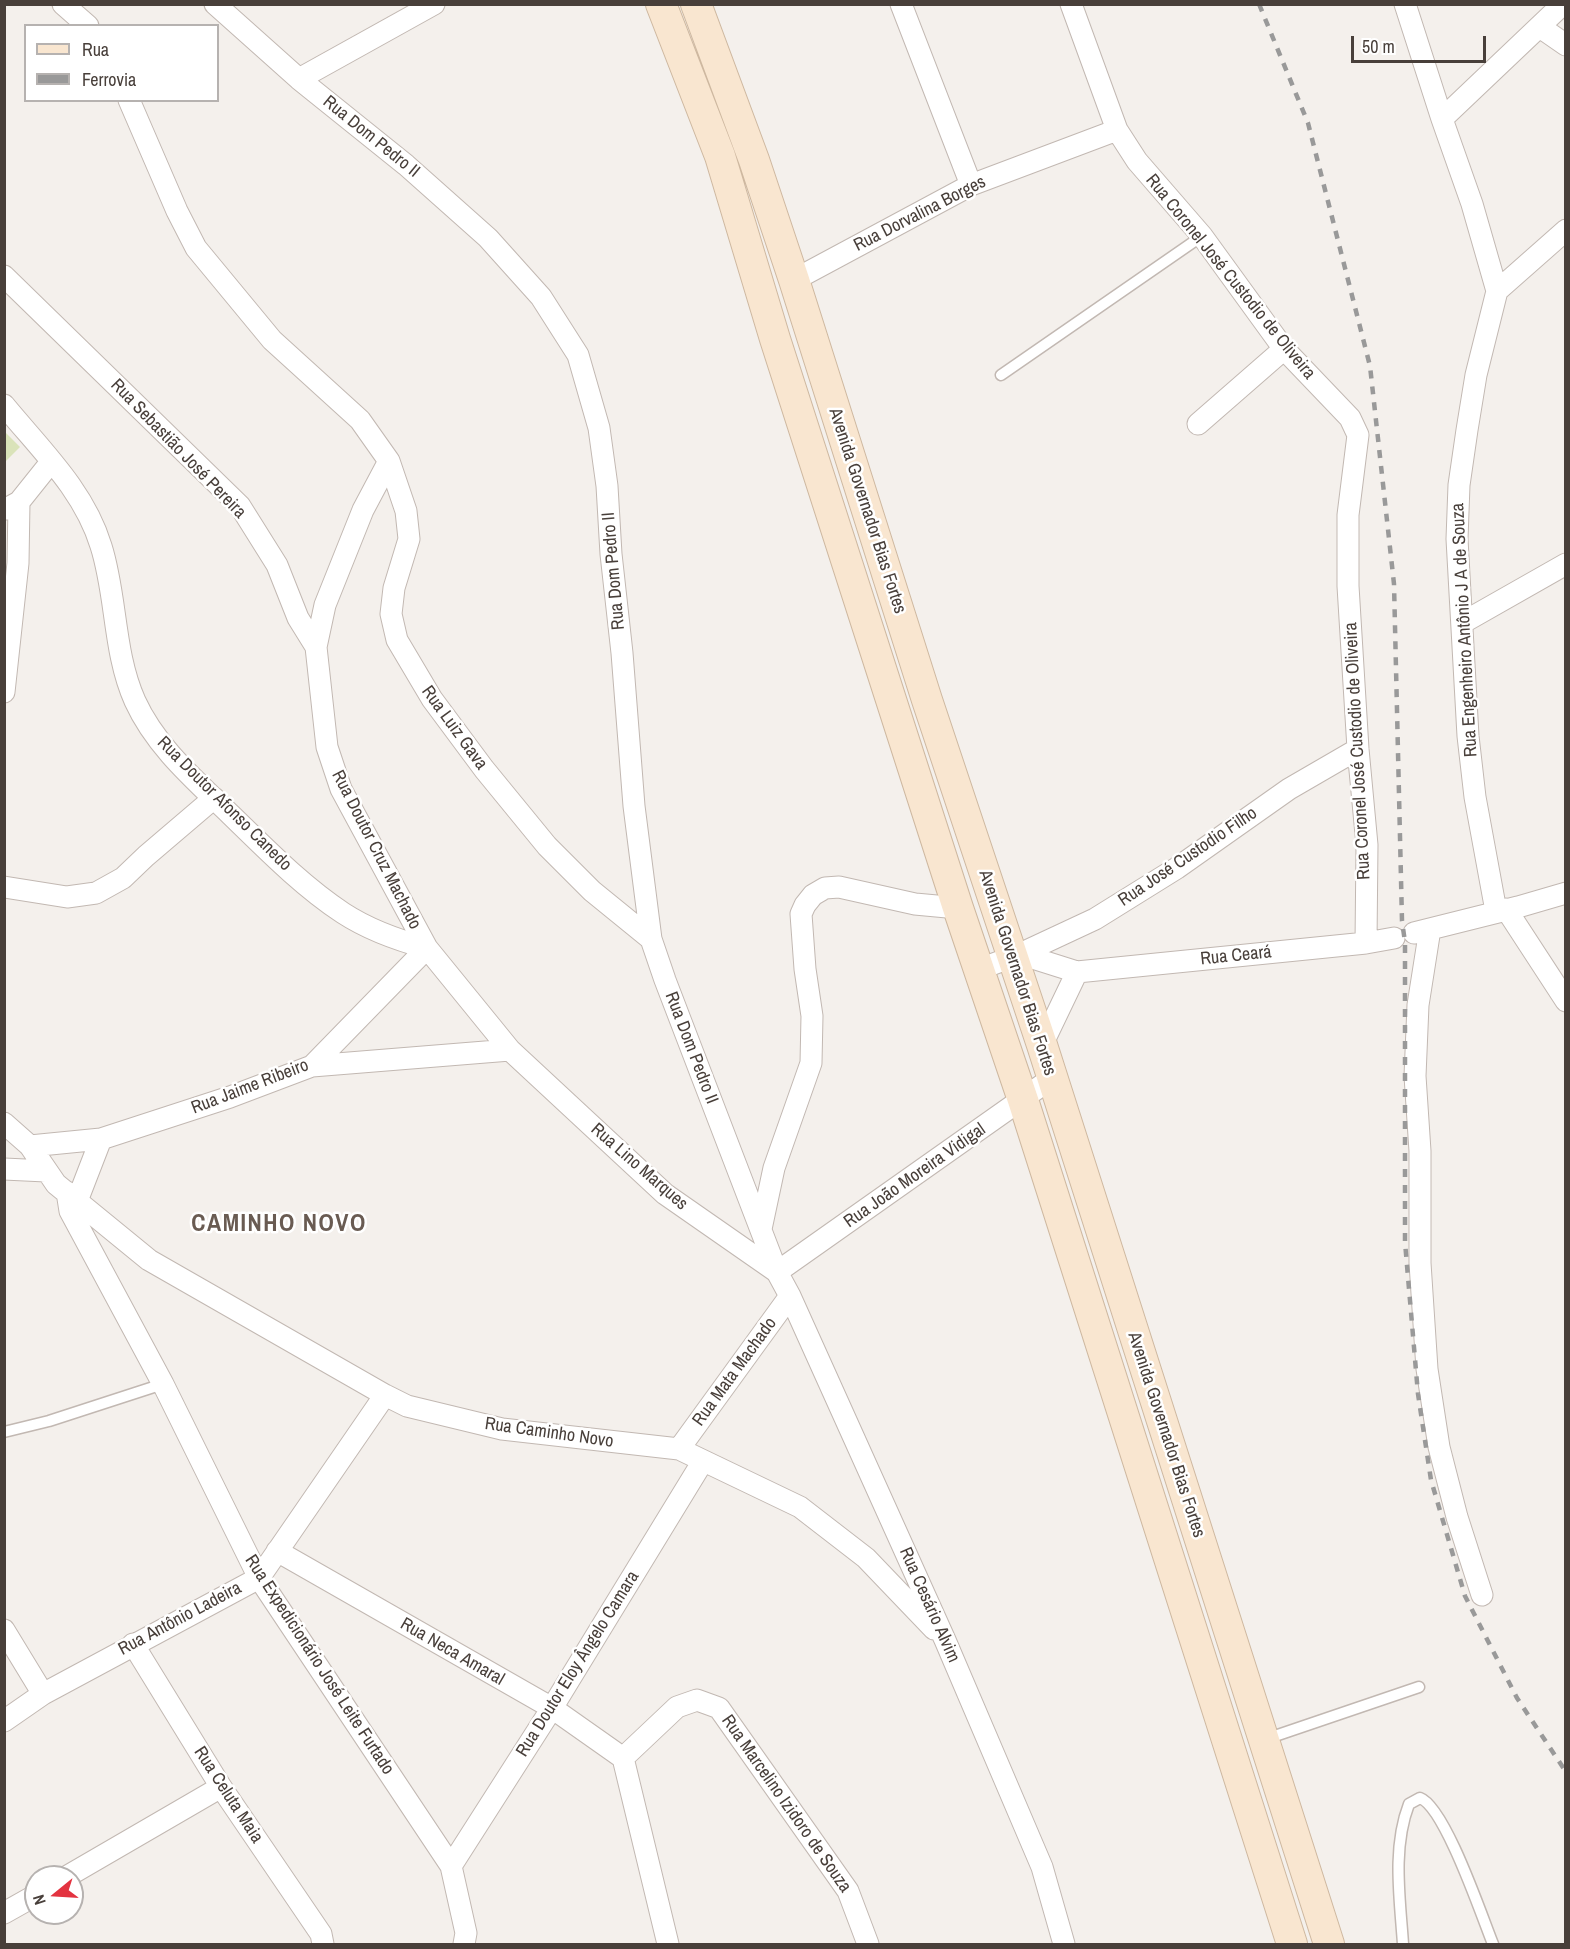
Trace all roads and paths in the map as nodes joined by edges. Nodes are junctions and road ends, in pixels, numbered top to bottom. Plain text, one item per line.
1 (63, 4) edge
2 (215, 4) edge
3 (434, 4) edge
4 (662, 4) edge
5 (696, 4) edge
6 (901, 4) edge
7 (1071, 4) edge
8 (1405, 4) edge
9 (1563, 4) edge
10 (86, 24) edge
11 (1540, 27) junction
12 (1566, 45) edge
13 (299, 79) junction
14 (130, 102) edge
15 (1442, 119) junction
16 (1117, 130) junction
17 (971, 184) junction
18 (1566, 230) edge
19 (1202, 236) junction
20 (4, 276) edge
21 (794, 280) junction
22 (1497, 291) junction
23 (807, 324) junction
24 (775, 339) junction
25 (1284, 349) junction
26 (1001, 375) dead end
27 (4, 405) edge
28 (1198, 424) dead end
29 (389, 461) junction
30 (51, 462) junction
31 (12, 506) edge
32 (1566, 564) edge
33 (1462, 623) junction
34 (316, 647) junction
35 (4, 692) edge
36 (927, 700) junction
37 (896, 711) junction
38 (1358, 749) junction
39 (214, 798) junction
40 (4, 887) edge
41 (1566, 893) edge
42 (958, 908) junction
43 (1501, 910) junction
44 (1413, 933) junction
45 (651, 939) junction
46 (1366, 943) junction
47 (427, 948) junction
48 (1016, 956) junction
49 (980, 969) junction
50 (1077, 972) junction
51 (1566, 1001) edge
52 (1042, 1045) junction
53 (510, 1050) junction
54 (312, 1066) junction
55 (1052, 1078) junction
56 (1023, 1100) junction
57 (4, 1123) edge
58 (101, 1139) junction
59 (30, 1146) junction
60 (4, 1168) edge
61 (46, 1170) junction
62 (72, 1196) junction
63 (761, 1229) junction
64 (777, 1272) junction
65 (790, 1296) junction
66 (163, 1384) junction
67 (385, 1395) junction
68 (4, 1432) edge
69 (679, 1449) junction
70 (703, 1461) junction
71 (1177, 1469) junction
72 (1144, 1480) junction
73 (277, 1551) junction
74 (259, 1578) junction
75 (1482, 1595) dead end
76 (4, 1630) edge
77 (945, 1640) junction
78 (133, 1644) junction
79 (1419, 1687) dead end
80 (43, 1694) junction
81 (552, 1708) junction
82 (4, 1720) edge
83 (1261, 1732) junction
84 (1226, 1735) junction
85 (623, 1758) junction
86 (221, 1787) junction
87 (451, 1866) junction
88 (84, 1867) edge
89 (24, 1901) edge
90 (4, 1913) edge
91 (323, 1944) edge
92 (464, 1944) edge
93 (668, 1944) edge
94 (868, 1944) edge
95 (1064, 1944) edge
96 (1292, 1944) edge
97 (1329, 1944) edge
98 (1403, 1944) edge
99 (1492, 1944) edge

1 - 10 street
2 - 13 street, Rua Dom Pedro II
3 - 13 street
4 - 24 main road, Avenida Governador Bias Fortes
5 - 21 main road, Avenida Governador Bias Fortes
6 - 17 street
7 - 16 street, Rua Coronel José Custodio de Oliveira
8 - 15 street
9 - 11 street
11 - 12 street
11 - 15 street
13 - 45 street, Rua Dom Pedro II
14 - 29 street
15 - 22 street
16 - 17 street, Rua Dorvalina Borges
16 - 19 street, Rua Coronel José Custodio de Oliveira
17 - 21 street, Rua Dorvalina Borges
18 - 22 street
19 - 25 street, Rua Coronel José Custodio de Oliveira
19 - 26 lane
20 - 34 street, Rua Sebastião José Pereira
21 - 23 main road, Avenida Governador Bias Fortes
22 - 33 street, Rua Engenheiro Antônio J A de Souza
23 - 24 main road
23 - 36 main road, Avenida Governador Bias Fortes
24 - 37 main road, Avenida Governador Bias Fortes
25 - 28 street
25 - 38 street, Rua Coronel José Custodio de Oliveira
27 - 30 street, Rua Doutor Afonso Canedo
29 - 34 street, Rua Doutor Cruz Machado
29 - 45 street, Rua Luiz Gava
30 - 31 street
30 - 39 street, Rua Doutor Afonso Canedo
31 - 35 street
32 - 33 street
33 - 43 street, Rua Engenheiro Antônio J A de Souza
34 - 47 street, Rua Doutor Cruz Machado
36 - 37 main road
36 - 48 main road, Avenida Governador Bias Fortes
37 - 42 main road, Avenida Governador Bias Fortes
38 - 46 street, Rua Coronel José Custodio de Oliveira
38 - 48 street, Rua José Custodio Filho
39 - 40 street
39 - 47 street, Rua Doutor Afonso Canedo
41 - 43 street, Rua Ceará
42 - 49 main road, Avenida Governador Bias Fortes
42 - 63 street
43 - 44 street, Rua Ceará
43 - 51 street
44 - 46 street, Rua Ceará
44 - 75 street
45 - 63 street, Rua Dom Pedro II
46 - 50 street, Rua Ceará
47 - 53 street, Rua Lino Marques
47 - 54 street, Rua Jaime Ribeiro
48 - 49 street
48 - 50 street, Rua Ceará
48 - 52 main road, Avenida Governador Bias Fortes
49 - 56 main road, Avenida Governador Bias Fortes
50 - 52 street
52 - 55 main road, Avenida Governador Bias Fortes
53 - 54 street
53 - 64 street, Rua Lino Marques
54 - 58 street, Rua Jaime Ribeiro
55 - 56 street, Rua João Moreira Vidigal
55 - 71 main road, Avenida Governador Bias Fortes
56 - 64 street, Rua João Moreira Vidigal
56 - 72 main road, Avenida Governador Bias Fortes
57 - 59 street, Rua Caminho Novo
58 - 59 street, Rua Jaime Ribeiro
58 - 62 street
59 - 61 street, Rua Caminho Novo
60 - 61 street
61 - 62 street, Rua Caminho Novo
62 - 66 street, Rua Expedicionário José Leite Furtado
62 - 67 street, Rua Caminho Novo
63 - 64 street, Rua Dom Pedro II
64 - 65 street, Rua Cesário Alvim
65 - 69 street, Rua Mata Machado
65 - 77 street, Rua Cesário Alvim
66 - 68 lane
66 - 74 street, Rua Expedicionário José Leite Furtado
67 - 69 street, Rua Caminho Novo
67 - 73 street, Rua Antônio Ladeira
69 - 70 street, Rua Caminho Novo
70 - 77 street, Rua Caminho Novo
70 - 81 street, Rua Doutor Eloy Ângelo Camara
71 - 72 main road
71 - 83 main road, Avenida Governador Bias Fortes
72 - 84 main road, Avenida Governador Bias Fortes
73 - 74 street, Rua Antônio Ladeira
73 - 81 street, Rua Neca Amaral
74 - 78 street, Rua Antônio Ladeira
74 - 87 street, Rua Expedicionário José Leite Furtado
76 - 80 street
77 - 95 street, Rua Cesário Alvim
78 - 80 street, Rua Antônio Ladeira
78 - 86 street, Rua Celuta Maia
79 - 83 lane
80 - 82 street, Rua Antônio Ladeira
81 - 85 street, Rua Neca Amaral
81 - 87 street, Rua Doutor Eloy Ângelo Camara
83 - 84 main road
83 - 97 main road, Avenida Governador Bias Fortes
84 - 96 main road, Avenida Governador Bias Fortes
85 - 93 street
85 - 94 street, Rua Marcelino Izidoro de Souza
86 - 88 street
86 - 91 street, Rua Celuta Maia
87 - 92 street, Rua Expedicionário José Leite Furtado
89 - 90 street
98 - 99 lane

